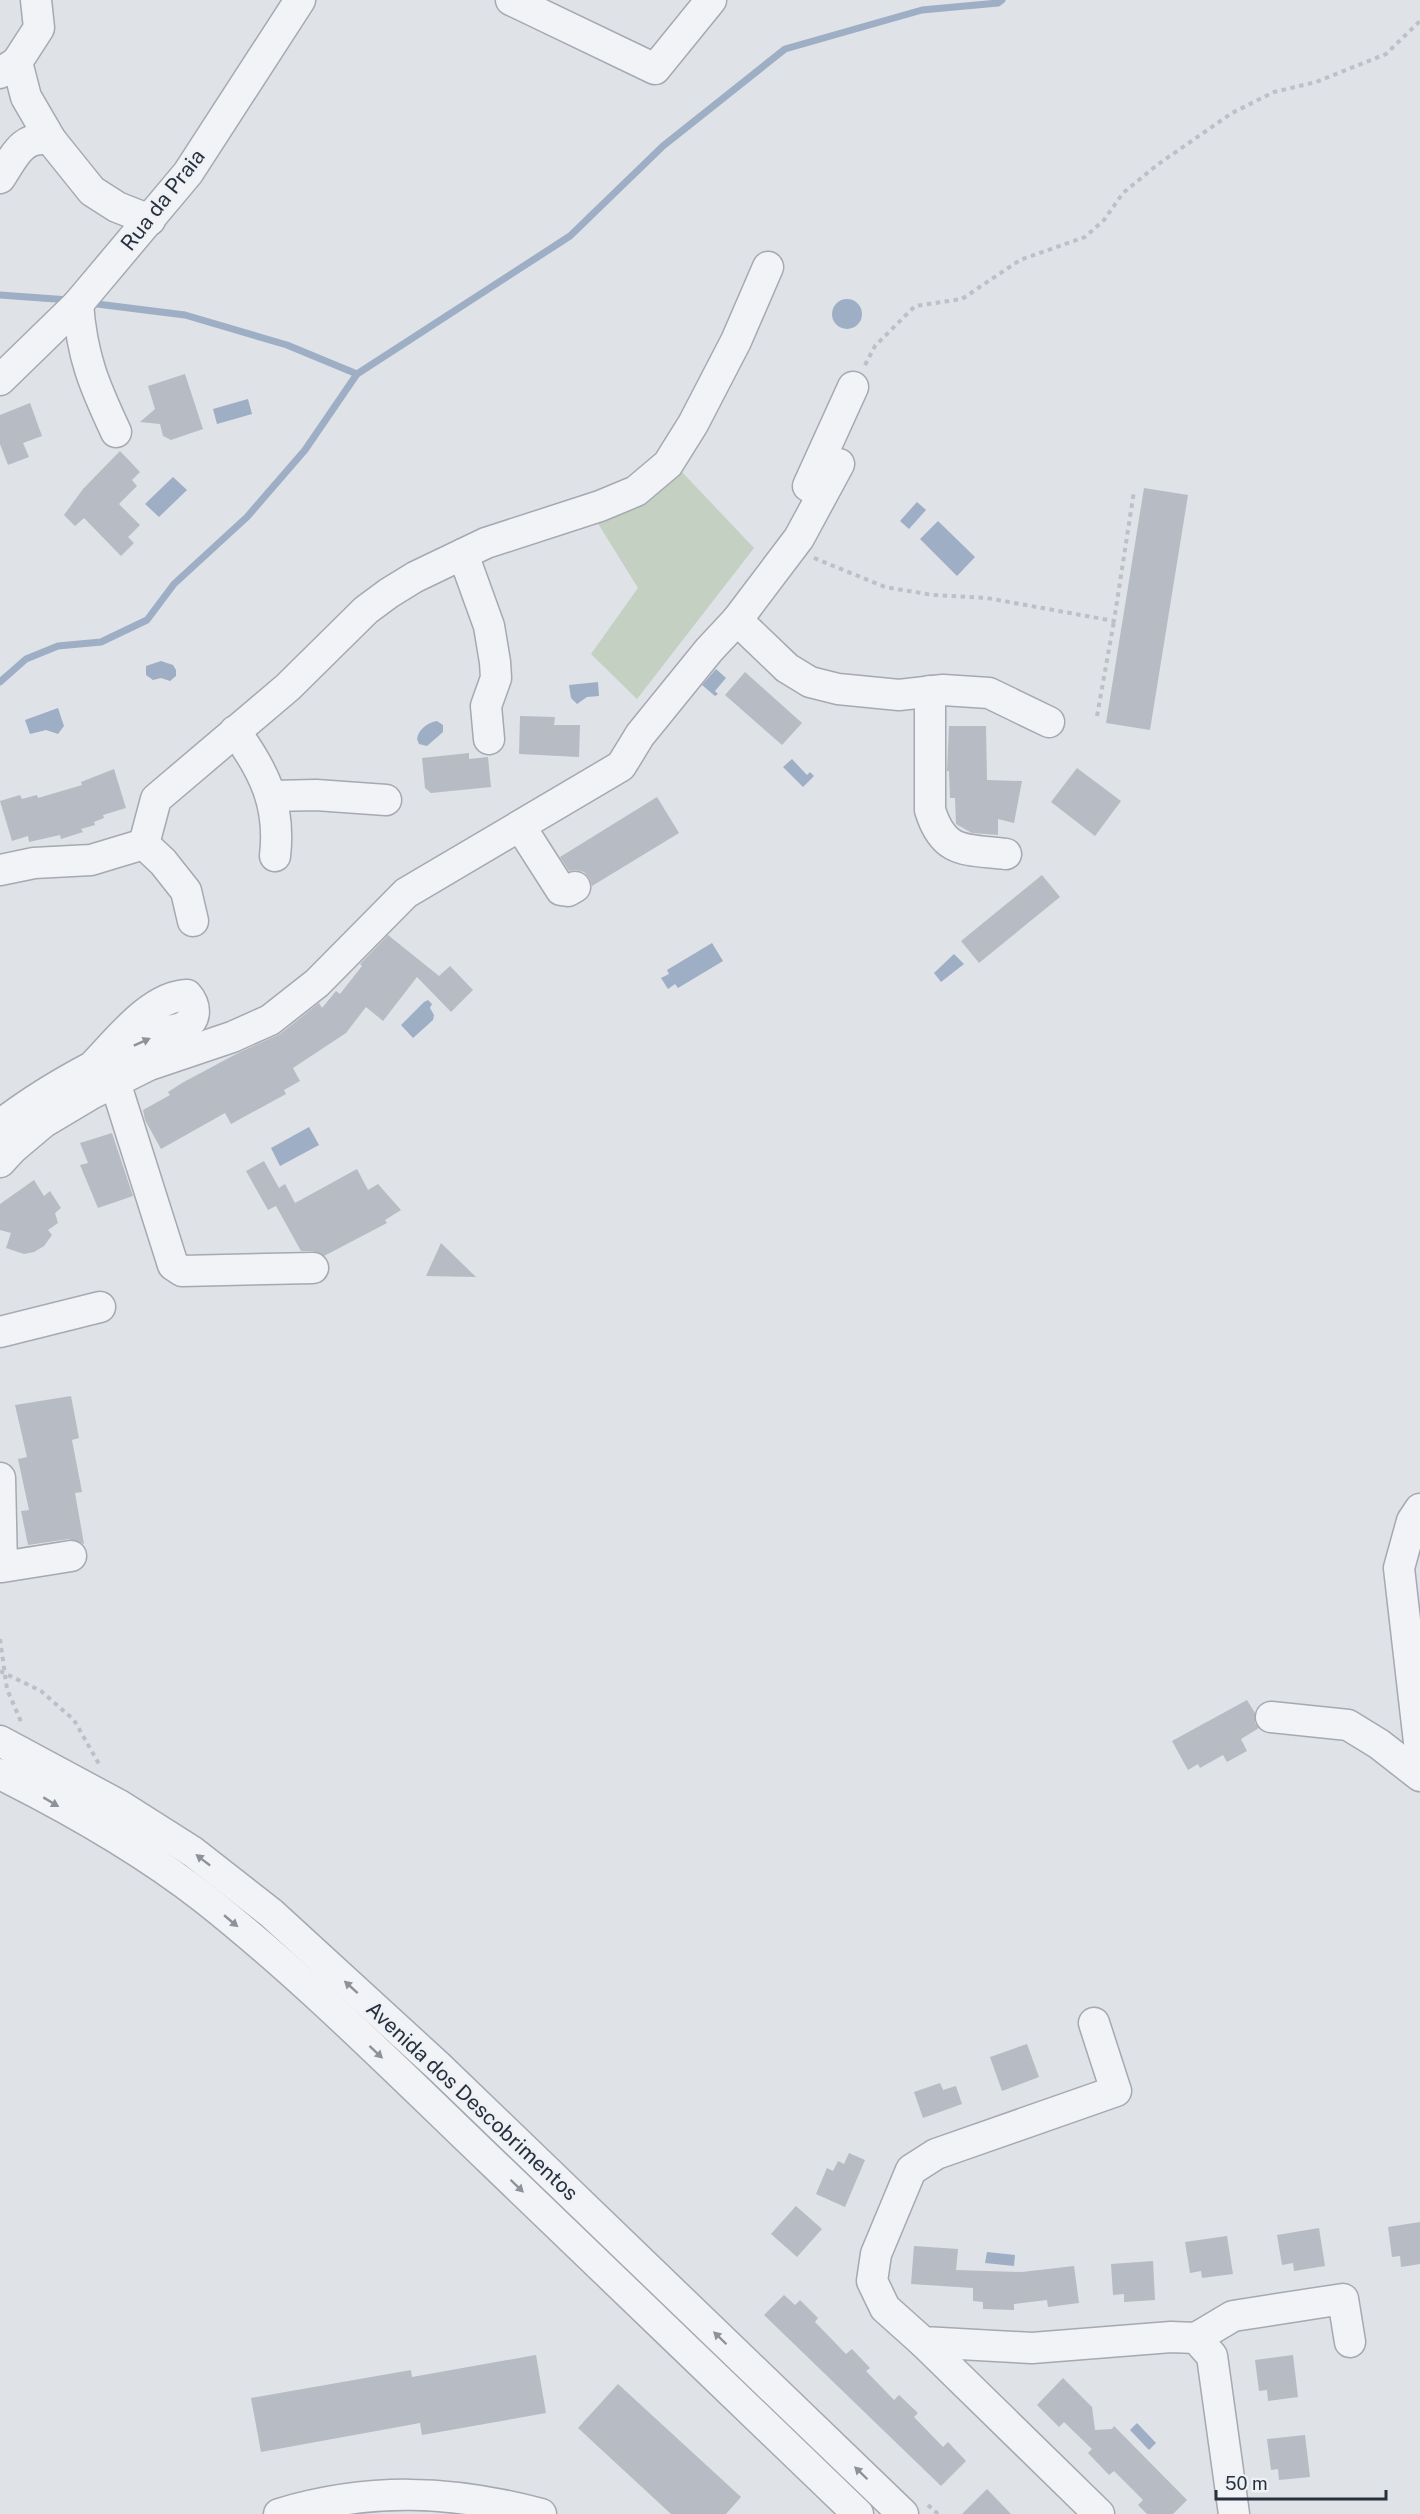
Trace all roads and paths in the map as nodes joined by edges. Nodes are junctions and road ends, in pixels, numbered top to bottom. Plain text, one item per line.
1 (36, 0) edge
2 (300, 0) edge
3 (511, 0) edge
4 (711, 0) edge
5 (1420, 21) edge
6 (8, 67) edge
7 (51, 140) junction
8 (0, 178) edge
9 (150, 220) junction
10 (768, 267) dead end
11 (81, 300) junction
12 (0, 380) edge
13 (853, 387) joint
14 (116, 432) dead end
15 (839, 464) dead end
16 (1134, 491) dead end
17 (805, 547) junction
18 (463, 554) junction
19 (737, 620) junction
20 (1114, 621) junction
21 (930, 692) junction
22 (1097, 716) dead end
23 (1049, 722) dead end
24 (235, 731) junction
25 (489, 739) dead end
26 (271, 796) junction
27 (386, 800) dead end
28 (520, 826) junction
29 (144, 844) junction
30 (1006, 854) dead end
31 (275, 856) dead end
32 (0, 870) edge
33 (575, 887) dead end
34 (193, 921) dead end
35 (103, 1075) junction
36 (0, 1125) edge
37 (0, 1162) edge
38 (313, 1268) dead end
39 (100, 1307) dead end
40 (0, 1332) edge
41 (0, 1478) edge
42 (1420, 1509) edge
43 (71, 1556) dead end
44 (0, 1639) edge
45 (0, 1671) edge
46 (6, 1674) junction
47 (1271, 1716) dead end
48 (11, 1733) edge
49 (1420, 1751) edge
50 (101, 1767) dead end
51 (0, 1774) edge
52 (1420, 1776) edge
53 (1094, 2023) dead end
54 (1196, 2338) junction
55 (923, 2342) junction
56 (1350, 2342) dead end
57 (279, 2514) edge
58 (541, 2514) edge
59 (858, 2514) edge
60 (903, 2514) edge
61 (1099, 2514) edge
62 (1234, 2514) edge

1 - 6 street
2 - 9 street, Rua da Praia
3 - 4 street
5 - 13 path
6 - 7 street
7 - 8 street
7 - 9 street
9 - 11 street, Rua da Praia
10 - 18 street
11 - 12 street, Rua da Praia
11 - 14 street
13 - 17 street
15 - 17 street
16 - 20 path
17 - 19 street
17 - 20 path
18 - 24 street
18 - 25 street
19 - 21 street
19 - 28 street
20 - 22 path
21 - 23 street
21 - 30 street
24 - 26 street
24 - 29 street
26 - 27 street
26 - 31 street
28 - 33 street
28 - 35 street
29 - 32 street
29 - 34 street
35 - 36 street
35 - 37 street
35 - 38 street
39 - 40 street
41 - 43 street
42 - 49 street
44 - 46 path
45 - 46 path
46 - 48 path
46 - 50 path
47 - 52 street
60 -> 48 street, Avenida dos Descobrimentos
51 -> 59 street, Avenida dos Descobrimentos
53 - 55 street
54 - 55 street
54 - 56 street
54 - 62 street
55 - 61 street
57 - 58 street

